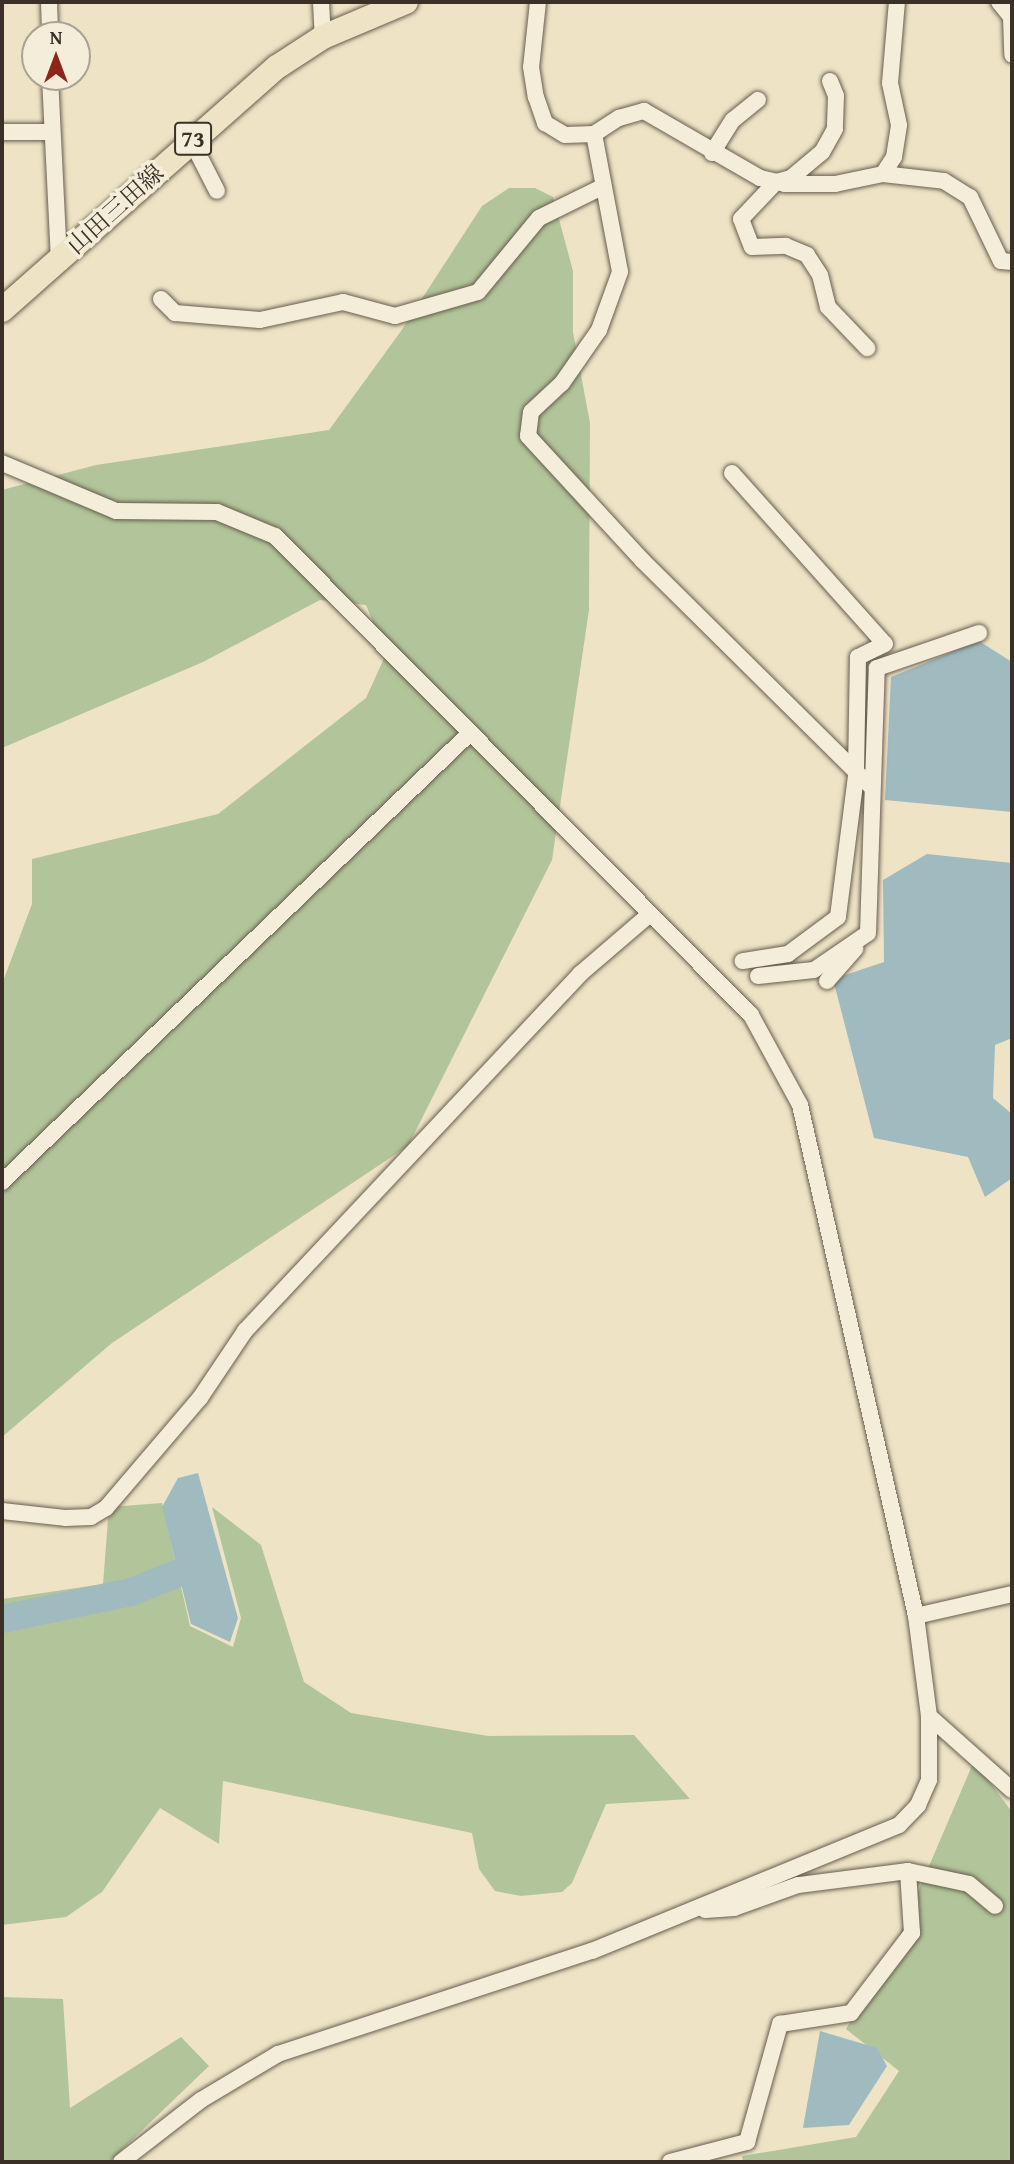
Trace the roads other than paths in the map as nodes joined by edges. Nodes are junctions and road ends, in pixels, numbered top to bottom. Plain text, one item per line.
1 (49, 2) edge
2 (321, 2) edge
3 (407, 2) edge
4 (538, 2) edge
5 (897, 2) edge
6 (999, 2) edge
7 (50, 21) edge
8 (323, 37) junction
9 (1012, 55) edge
10 (831, 81) dead end
11 (50, 91) edge
12 (758, 100) dead end
13 (2, 132) edge
14 (50, 132) junction
15 (594, 134) junction
16 (191, 140) junction
17 (712, 152) junction
18 (883, 174) junction
19 (776, 182) junction
20 (602, 187) junction
21 (217, 191) dead end
22 (59, 258) junction
23 (1012, 262) edge
24 (161, 299) dead end
25 (2, 310) edge
26 (867, 348) dead end
27 (2, 463) edge
28 (732, 473) dead end
29 (979, 633) dead end
30 (469, 734) junction
31 (856, 776) junction
32 (871, 787) junction
33 (650, 914) junction
34 (868, 933) junction
35 (743, 961) dead end
36 (758, 976) dead end
37 (827, 981) dead end
38 (2, 1182) edge
39 (2, 1511) edge
40 (1012, 1594) edge
41 (916, 1616) junction
42 (929, 1716) junction
43 (1012, 1790) edge
44 (908, 1871) junction
45 (995, 1906) dead end
46 (691, 1911) junction
47 (121, 2162) edge
48 (670, 2162) edge

1 - 7 street
2 - 8 street
3 - 8 main road, 山田三田線 / 73
4 - 15 street
5 - 18 street
6 - 9 street
8 - 16 main road, 山田三田線 / 73
10 - 19 street
11 - 14 street
12 - 17 street
13 - 14 street
14 - 22 street
15 - 17 street
15 - 20 street
16 - 21 street
16 - 22 main road, 山田三田線 / 73
17 - 19 street
18 - 19 street
18 - 23 street
19 - 26 street
20 - 24 street
20 - 31 street
22 - 25 main road, 山田三田線 / 73
27 - 30 street
28 - 31 street
29 - 32 street
30 - 33 street
30 - 38 street
31 - 32 street
31 - 35 street
32 - 34 street
33 - 39 street
33 - 41 street
34 - 36 street
34 - 37 street
40 - 41 street
41 - 42 street
42 - 43 street
42 - 46 street
44 - 45 street
44 - 46 street
44 - 48 street
46 - 47 street

